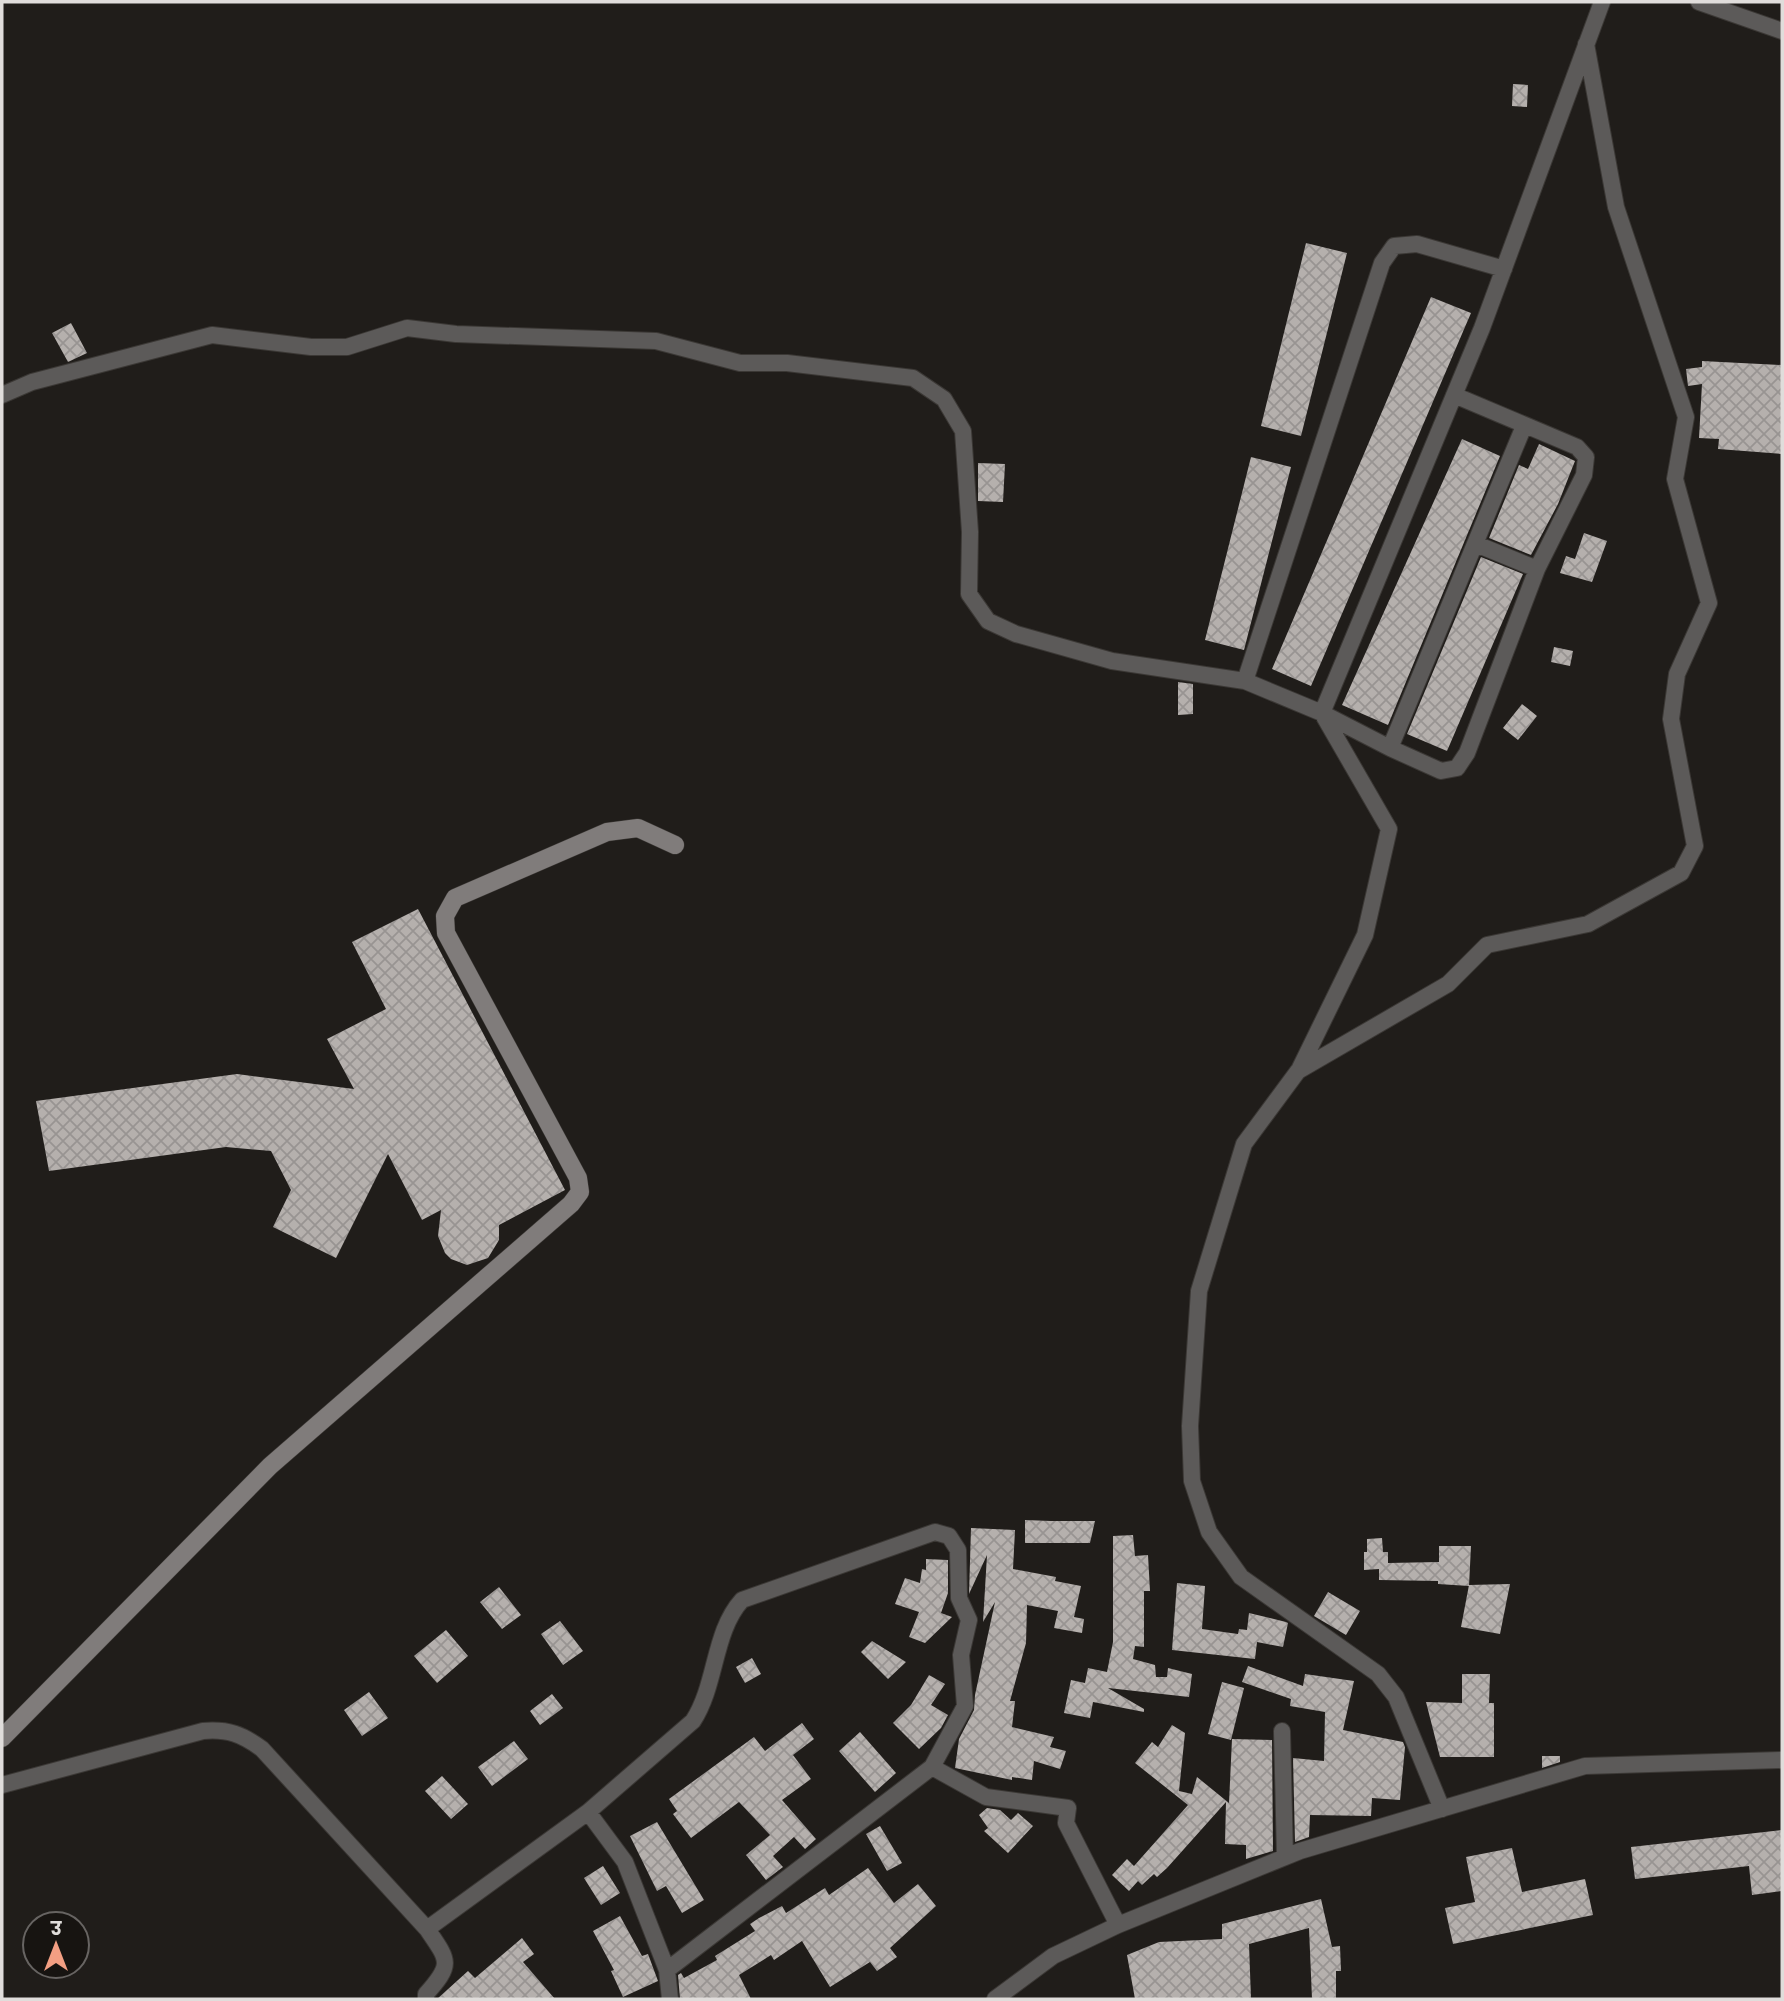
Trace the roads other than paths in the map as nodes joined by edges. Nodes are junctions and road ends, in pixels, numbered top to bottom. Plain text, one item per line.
1 (1602, 2) edge
2 (1699, 2) edge
3 (1782, 31) edge
4 (1586, 44) junction
5 (1504, 269) junction
6 (2, 395) edge
7 (1454, 395) junction
8 (1524, 426) junction
9 (1476, 544) junction
10 (1537, 569) junction
11 (1245, 681) junction
12 (1322, 713) junction
13 (1390, 748) junction
14 (676, 845) dead end
15 (1298, 1071) junction
16 (1282, 1731) dead end
17 (2, 1738) edge
18 (1782, 1760) edge
19 (932, 1768) junction
20 (2, 1785) edge
21 (1442, 1809) junction
22 (588, 1812) junction
23 (1285, 1857) junction
24 (1118, 1926) junction
25 (427, 1929) junction
26 (667, 1970) junction
27 (426, 1999) edge
28 (670, 1999) edge
29 (995, 1999) edge

1 - 4 street
2 - 3 street
4 - 5 street
4 - 15 street
5 - 7 street
5 - 11 street
6 - 11 street
7 - 8 street
7 - 12 street
8 - 9 street
8 - 10 street
9 - 10 street
9 - 13 street
10 - 13 street
11 - 12 street
12 - 13 street
12 - 15 street
14 - 17 street
15 - 21 street
16 - 23 street
18 - 21 street
19 - 22 street
19 - 24 street
19 - 26 street
20 - 25 street
21 - 23 street
22 - 25 street
22 - 26 street
23 - 24 street
24 - 29 street
25 - 27 street
26 - 28 street

